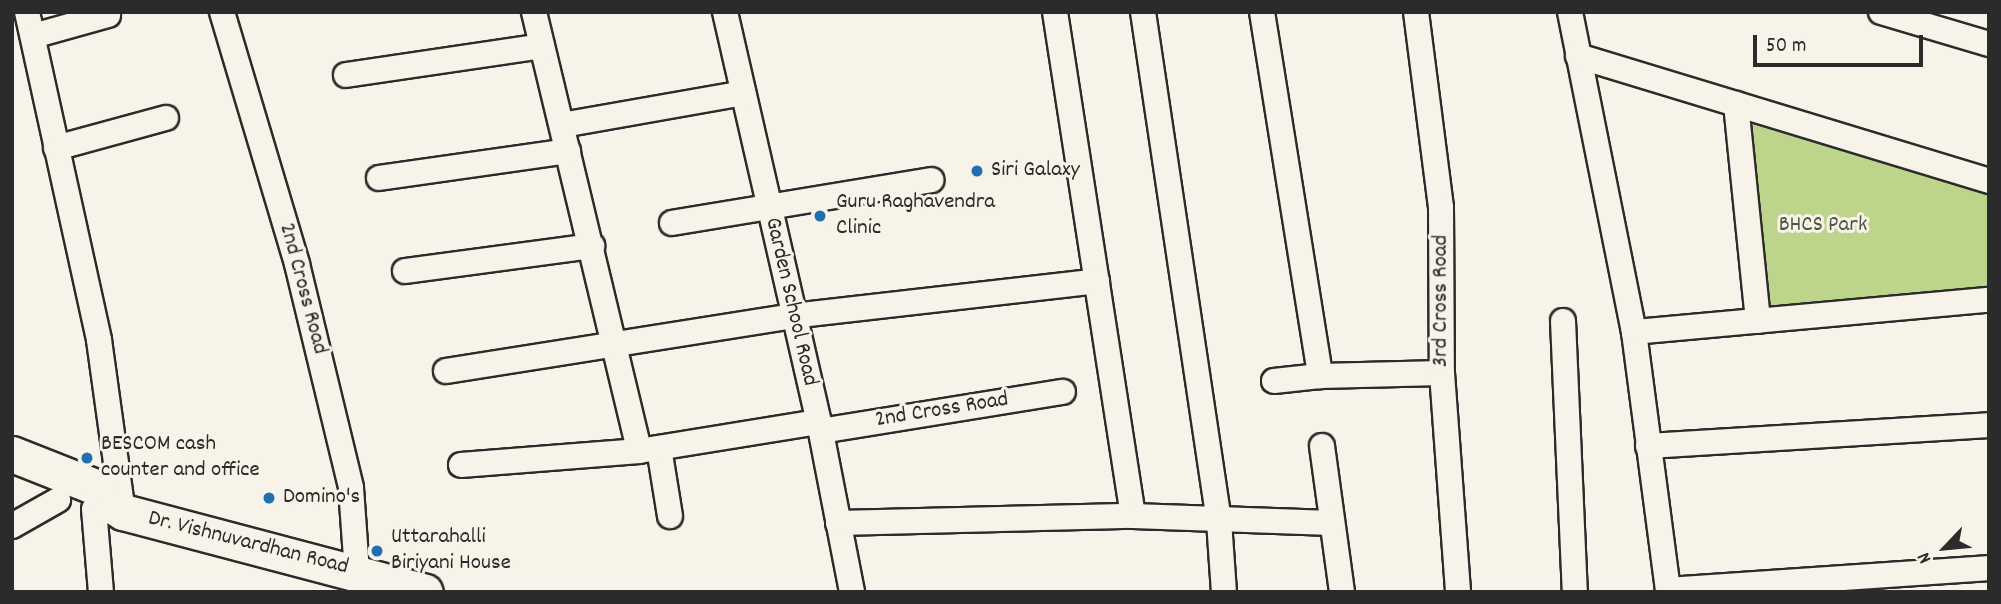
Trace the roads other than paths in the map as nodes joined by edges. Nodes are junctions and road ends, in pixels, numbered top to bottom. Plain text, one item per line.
1 (222, 12) edge
2 (534, 12) edge
3 (725, 12) edge
4 (1055, 12) edge
5 (1143, 12) edge
6 (1262, 12) edge
7 (1416, 12) edge
8 (1570, 12) edge
9 (1881, 12) edge
10 (108, 15) dead end
11 (30, 24) edge
12 (1989, 44) edge
13 (542, 46) junction
14 (1578, 56) junction
15 (346, 75) dead end
16 (743, 93) junction
17 (1736, 104) junction
18 (166, 118) dead end
19 (562, 125) junction
20 (56, 148) junction
21 (568, 151) junction
22 (379, 178) dead end
23 (931, 180) dead end
24 (1989, 181) edge
25 (768, 208) junction
26 (672, 223) dead end
27 (592, 246) junction
28 (405, 271) dead end
29 (1097, 281) junction
30 (1989, 300) edge
31 (792, 316) junction
32 (1563, 321) dead end
33 (1758, 321) junction
34 (1634, 332) junction
35 (613, 346) junction
36 (446, 371) dead end
37 (1442, 373) junction
38 (1320, 376) junction
39 (1273, 381) dead end
40 (1063, 392) dead end
41 (1989, 425) edge
42 (820, 426) junction
43 (1322, 446) dead end
44 (1648, 446) junction
45 (649, 449) junction
46 (12, 454) edge
47 (461, 465) dead end
48 (12, 483) edge
49 (58, 500) junction
50 (110, 509) junction
51 (670, 516) dead end
52 (1133, 516) junction
53 (1219, 521) junction
54 (838, 523) junction
55 (1332, 523) junction
56 (12, 526) edge
57 (1989, 568) edge
58 (357, 571) junction
59 (410, 589) edge
60 (1668, 591) edge
61 (101, 592) edge
62 (852, 592) edge
63 (1224, 592) edge
64 (1342, 592) edge
65 (1458, 592) edge
66 (1575, 592) edge

1 - 58 street, 2nd Cross Road
2 - 13 street
3 - 16 street, Garden School Road
4 - 29 street
5 - 53 street
6 - 38 street
7 - 37 street, 3rd Cross Road
8 - 14 street
9 - 12 street
10 - 11 street
11 - 20 street
13 - 15 street
13 - 19 street
14 - 17 street
14 - 34 street
16 - 19 street
16 - 25 street, Garden School Road
17 - 24 street
17 - 33 street
18 - 20 street
19 - 21 street
20 - 50 street
21 - 22 street
21 - 27 street
23 - 25 street
25 - 26 street
25 - 31 street, Garden School Road
27 - 28 street
27 - 35 street
29 - 31 street
29 - 52 street
30 - 33 street
31 - 35 street
31 - 42 street, Garden School Road
32 - 66 street
33 - 34 street
34 - 44 street
35 - 36 street
35 - 45 street
37 - 38 street
37 - 65 street, 3rd Cross Road
38 - 39 street
40 - 42 street, 2nd Cross Road
41 - 44 street
42 - 45 street, 2nd Cross Road
42 - 54 street, Garden School Road
43 - 55 street
44 - 60 street
45 - 47 street, 2nd Cross Road
45 - 51 street
46 - 50 main road, Dr. Vishnuvardhan Road
48 - 49 main road, Dr. Vishnuvardhan Road
49 - 50 main road, Dr. Vishnuvardhan Road
49 - 56 street
50 - 58 main road, Dr. Vishnuvardhan Road
50 - 61 street
52 - 53 street
52 - 54 street
53 - 55 street
53 - 63 street
54 - 62 street, Garden School Road
55 - 64 street
57 - 60 street
58 - 59 main road, Dr. Vishnuvardhan Road

